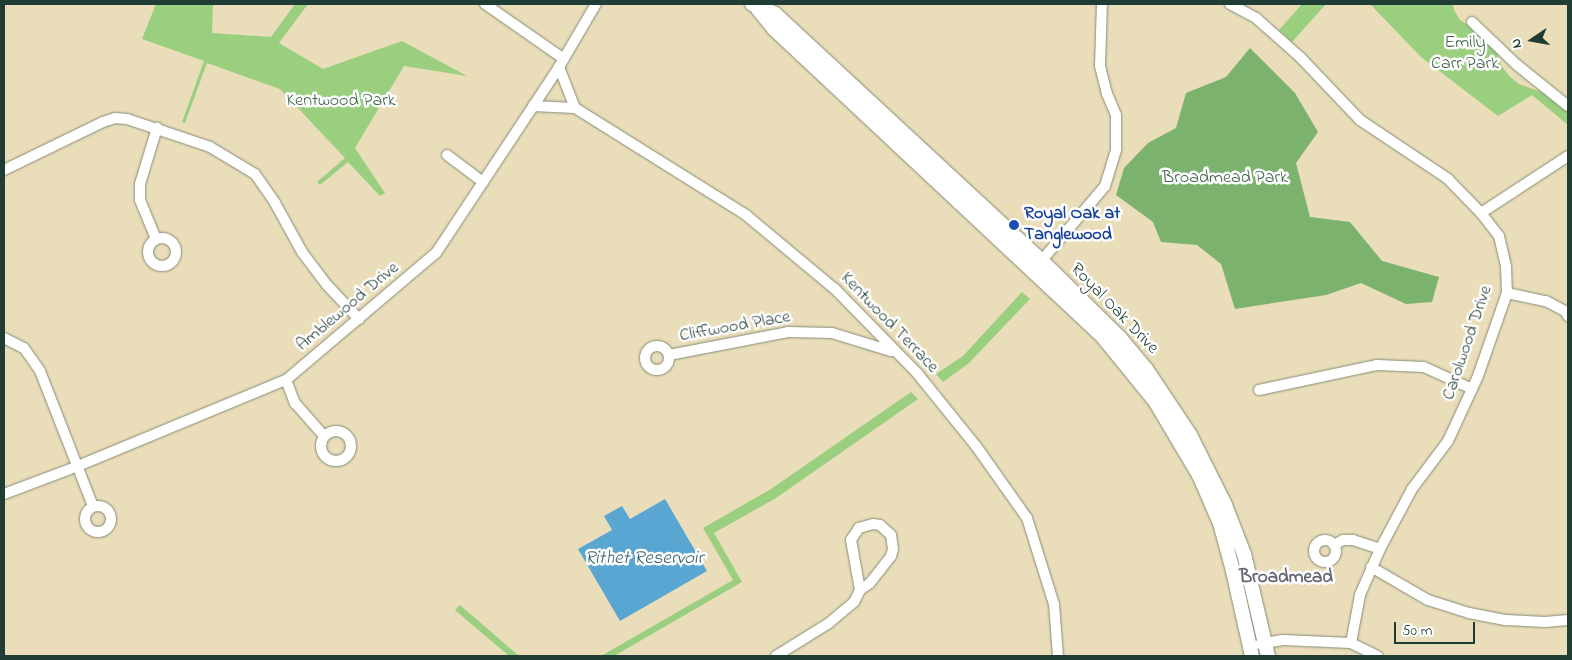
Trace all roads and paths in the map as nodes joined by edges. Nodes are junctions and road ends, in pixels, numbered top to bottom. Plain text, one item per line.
1 (485, 4) edge
2 (596, 4) edge
3 (753, 4) edge
4 (1102, 4) edge
5 (1230, 4) edge
6 (1472, 22) dead end
7 (562, 63) junction
8 (533, 106) junction
9 (1568, 106) edge
10 (575, 108) junction
11 (157, 128) junction
12 (447, 155) dead end
13 (1568, 156) edge
14 (4, 170) edge
15 (483, 182) junction
16 (1481, 213) junction
17 (156, 239) dead end
18 (1038, 266) junction
19 (1506, 293) junction
20 (1568, 316) edge
21 (359, 319) junction
22 (4, 338) edge
23 (893, 351) junction
24 (669, 355) dead end
25 (286, 380) junction
26 (1260, 390) dead end
27 (1472, 390) junction
28 (324, 436) dead end
29 (78, 466) junction
30 (4, 494) edge
31 (94, 506) dead end
32 (1334, 545) dead end
33 (1380, 549) junction
34 (1371, 567) junction
35 (860, 590) junction
36 (1568, 620) edge
37 (1350, 643) junction
38 (1266, 650) edge
39 (1251, 651) edge
40 (776, 656) edge
41 (1058, 656) edge
42 (1378, 656) edge

1 - 7 street
2 - 7 street, Amblewood Drive
3 - 18 main road, Royal Oak Drive
4 - 18 street
5 - 16 street, Carolwood Drive
6 - 9 street
7 - 8 street, Amblewood Drive
7 - 10 street
8 - 10 street, Kentwood Terrace
8 - 15 street, Amblewood Drive
10 - 23 street, Kentwood Terrace
11 - 14 street
11 - 17 street
11 - 21 street
12 - 15 street
13 - 16 street
15 - 21 street, Amblewood Drive
16 - 19 street, Carolwood Drive
18 - 38 main road, Royal Oak Drive
18 - 39 main road, Royal Oak Drive
19 - 20 street
19 - 27 street, Carolwood Drive
21 - 25 street, Amblewood Drive
22 - 29 street
23 - 24 street, Cliffwood Place
23 - 41 street, Kentwood Terrace
25 - 28 street
25 - 29 street, Amblewood Drive
26 - 27 street
27 - 33 street, Carolwood Drive
29 - 30 street, Amblewood Drive
29 - 31 street
32 - 33 street
33 - 34 street, Carolwood Drive
34 - 36 street
34 - 37 street, Carolwood Drive
35 - 35 street
35 - 40 street
37 - 38 street
37 - 42 street
38 - 39 street

